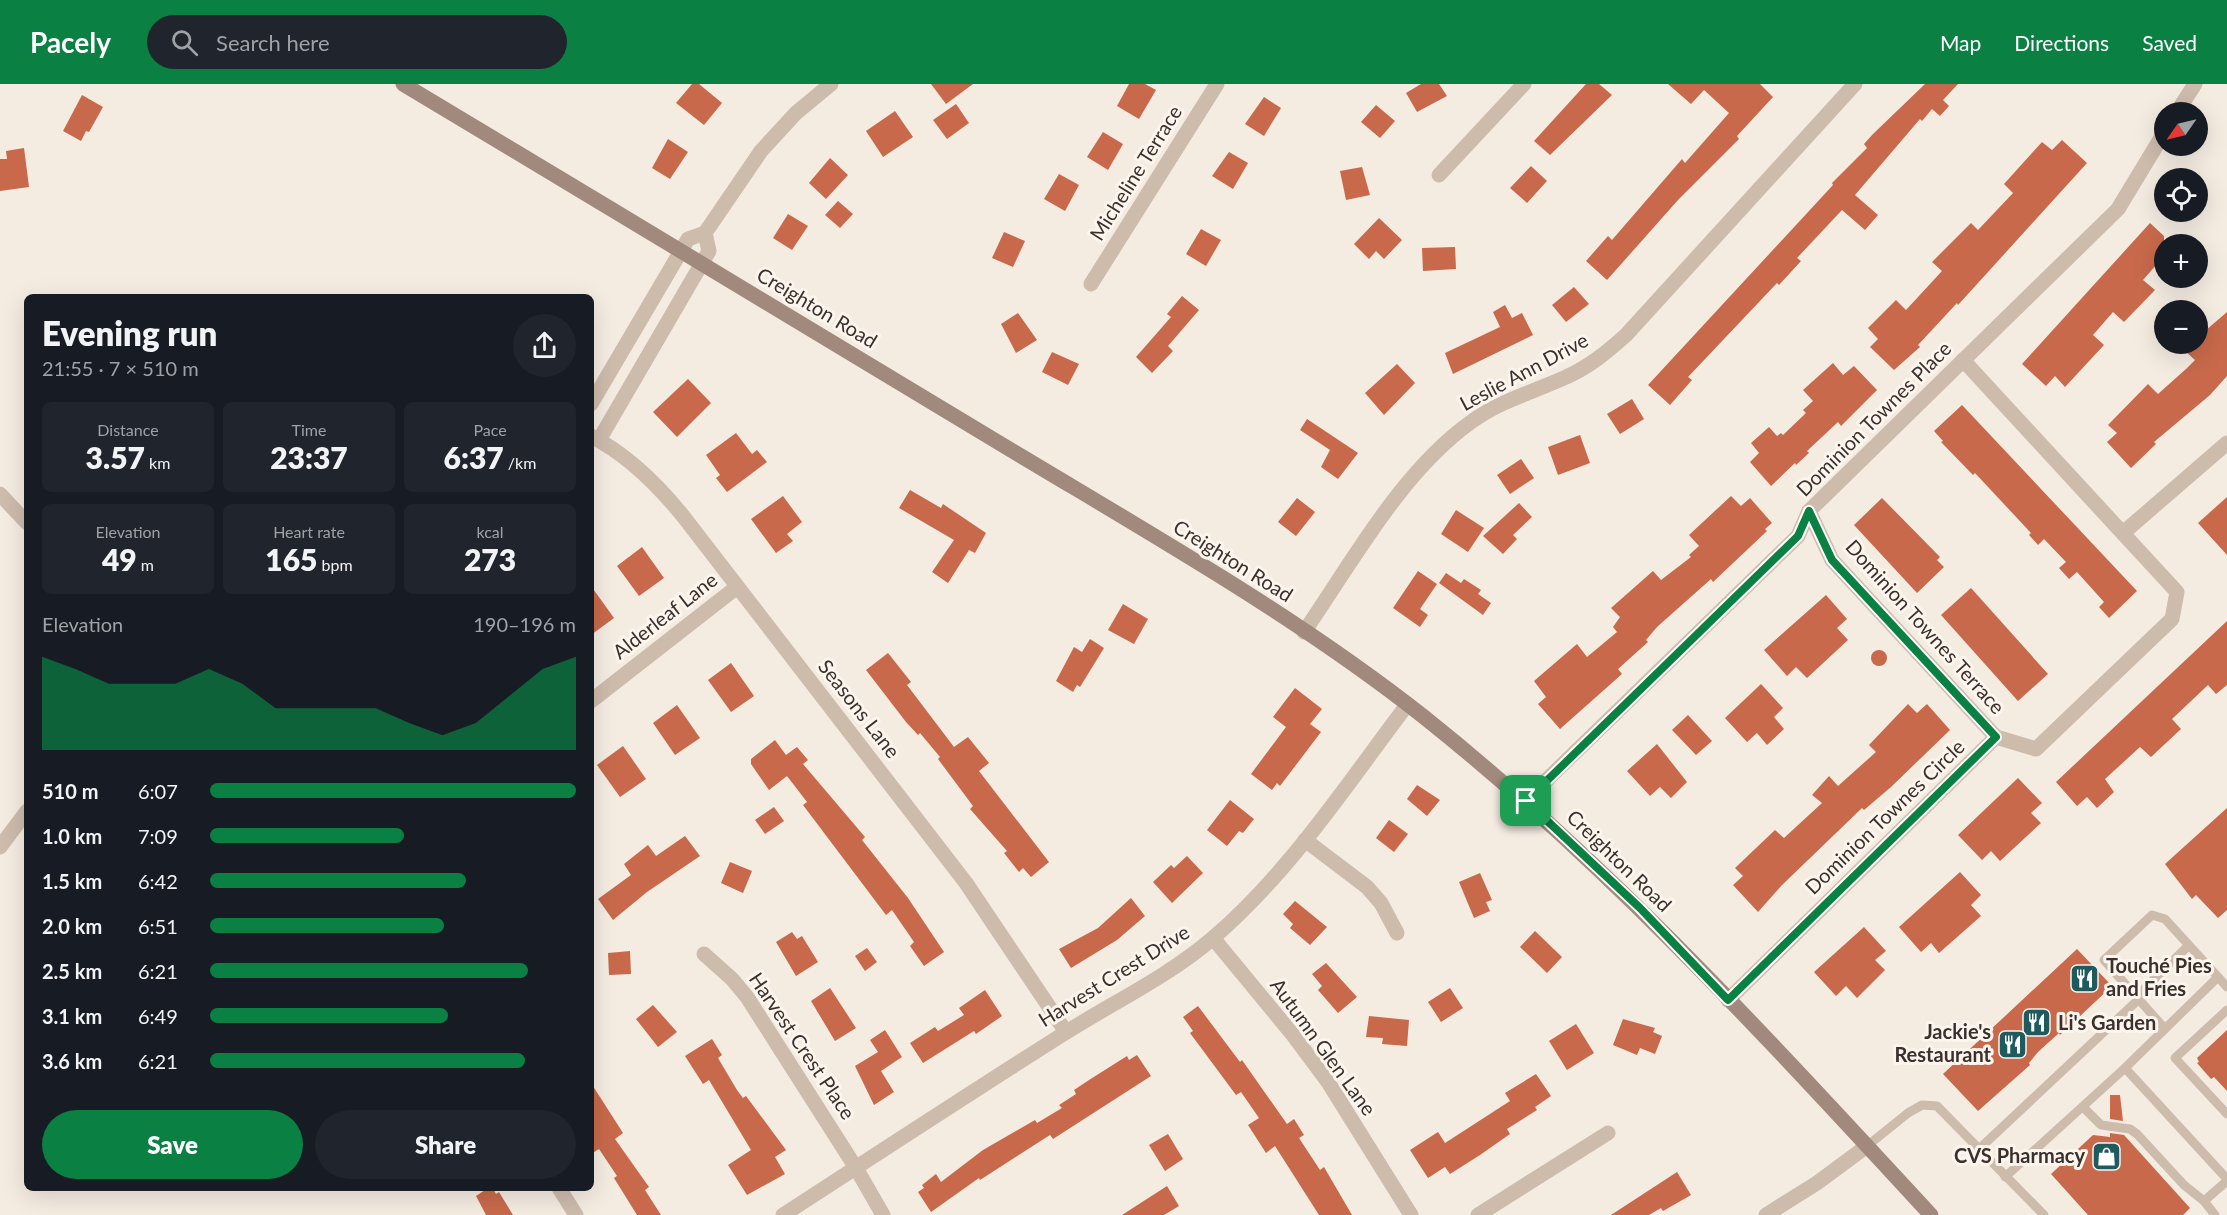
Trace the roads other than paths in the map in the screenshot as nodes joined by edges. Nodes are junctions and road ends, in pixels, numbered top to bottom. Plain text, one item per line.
1 (403, 84) edge
2 (831, 84) edge
3 (1217, 84) edge
4 (1524, 84) edge
5 (1855, 84) edge
6 (2195, 84) edge
7 (2183, 102) edge
8 (2154, 150) edge
9 (1439, 175) dead end
10 (705, 233) junction
11 (681, 251) junction
12 (702, 263) junction
13 (1091, 284) dead end
14 (1964, 360) junction
15 (594, 399) edge
16 (595, 438) edge
17 (2227, 443) edge
18 (0, 494) edge
19 (1809, 511) junction
20 (24, 520) edge
21 (2123, 533) junction
22 (737, 587) junction
23 (1304, 632) junction
24 (594, 698) edge
25 (1407, 705) junction
26 (1996, 737) junction
27 (1526, 801) junction
28 (24, 815) edge
29 (1305, 840) junction
30 (0, 847) edge
31 (1397, 933) dead end
32 (1213, 938) junction
33 (2188, 946) junction
34 (705, 954) dead end
35 (2217, 977) junction
36 (2227, 987) edge
37 (2139, 999) junction
38 (1728, 1000) junction
39 (2227, 1010) edge
40 (2165, 1029) junction
41 (1066, 1032) junction
42 (2125, 1068) junction
43 (2083, 1107) junction
44 (2227, 1114) edge
45 (1608, 1133) dead end
46 (1867, 1146) junction
47 (1978, 1150) junction
48 (856, 1168) junction
49 (2005, 1177) junction
50 (2227, 1180) edge
51 (561, 1191) edge
52 (2204, 1201) junction
53 (576, 1215) edge
54 (783, 1215) edge
55 (883, 1215) edge
56 (1411, 1215) edge
57 (1478, 1215) edge
58 (1766, 1215) edge
59 (1931, 1215) edge
60 (2044, 1215) edge
61 (2215, 1215) edge

1 - 11 main road, Creighton Road
2 - 10 street
3 - 13 street, Micheline Terrace
4 - 9 street
5 - 23 street, Leslie Ann Drive
6 - 7 street
8 - 14 street, Dominion Townes Place
10 - 11 street
10 - 12 street
11 - 12 main road, Creighton Road
11 - 15 street
12 - 16 street
12 - 23 main road, Creighton Road
14 - 19 street, Dominion Townes Place
14 - 21 street
16 - 22 street, Seasons Lane
17 - 21 street
18 - 20 street
19 - 26 street, Dominion Townes Terrace
19 - 27 street, Dominion Townes Place
21 - 26 street
22 - 24 street, Alderleaf Lane
22 - 41 street, Seasons Lane
23 - 25 main road, Creighton Road
25 - 27 main road, Creighton Road
25 - 29 street, Harvest Crest Drive
26 - 38 street, Dominion Townes Circle
27 - 38 main road, Creighton Road
28 - 30 street
29 - 31 street
29 - 32 street, Harvest Crest Drive
32 - 41 street, Harvest Crest Drive
32 - 56 street, Autumn Glen Lane
33 - 35 lane
33 - 37 lane
33 - 37 lane
34 - 48 street, Harvest Crest Place
35 - 36 lane
35 - 40 lane
37 - 40 lane
37 - 47 lane
38 - 46 main road, Creighton Road
39 - 44 lane
40 - 42 lane
41 - 48 street, Harvest Crest Drive
42 - 43 lane
42 - 50 lane
43 - 49 lane
43 - 52 lane
45 - 57 street
46 - 47 lane
46 - 58 street
46 - 59 main road, Creighton Road
47 - 49 lane
48 - 54 street, Harvest Crest Drive
48 - 55 street, Harvest Crest Place
49 - 60 lane
50 - 52 lane
51 - 53 street
52 - 61 lane

